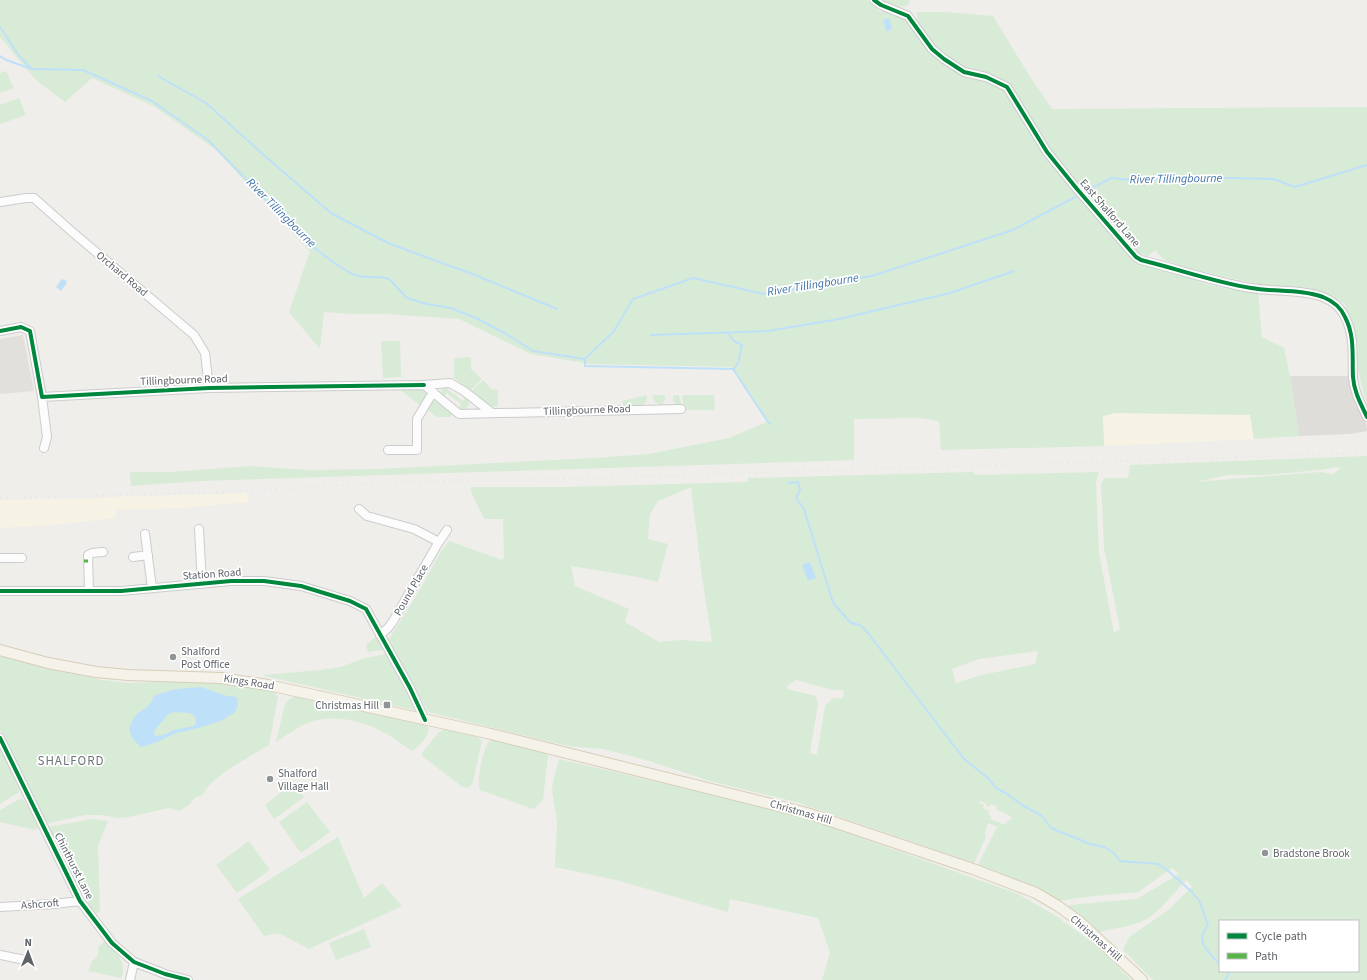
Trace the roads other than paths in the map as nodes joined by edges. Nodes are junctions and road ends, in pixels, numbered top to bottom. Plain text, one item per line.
1 (874, 0) edge
2 (0, 202) edge
3 (0, 332) edge
4 (424, 385) junction
5 (209, 388) junction
6 (433, 392) junction
7 (42, 397) junction
8 (681, 409) dead end
9 (492, 413) junction
10 (1367, 417) edge
11 (44, 448) dead end
12 (388, 450) dead end
13 (359, 509) dead end
14 (199, 529) dead end
15 (447, 530) dead end
16 (145, 534) dead end
17 (439, 542) junction
18 (103, 552) dead end
19 (148, 555) junction
20 (133, 557) dead end
21 (0, 558) edge
22 (22, 558) dead end
23 (202, 584) junction
24 (152, 588) junction
25 (89, 590) junction
26 (0, 591) edge
27 (380, 635) junction
28 (0, 650) edge
29 (425, 720) junction
30 (0, 738) edge
31 (80, 900) junction
32 (0, 907) edge
33 (0, 955) edge
34 (26, 960) dead end
35 (134, 962) junction
36 (130, 980) edge
37 (188, 980) edge
38 (1142, 980) edge

1 - 10 street, East Shalford Lane
2 - 5 street, Orchard Road
3 - 7 street
4 - 5 street, Tillingbourne Road
4 - 6 street, Tillingbourne Road
4 - 9 street, Tillingbourne Road
5 - 7 street, Tillingbourne Road
6 - 9 street, Tillingbourne Road
6 - 12 street
7 - 11 street
8 - 9 street, Tillingbourne Road
13 - 17 street
14 - 23 street
15 - 17 street, Pound Place
16 - 19 street
17 - 27 street, Pound Place
18 - 25 street
19 - 20 street
19 - 24 street
21 - 22 street
23 - 24 street, Station Road
23 - 27 street, Station Road
24 - 25 street, Station Road
25 - 26 street, Station Road
27 - 29 street, Station Road
28 - 29 main road, Kings Road
29 - 38 main road, Christmas Hill
30 - 31 street, Chinthurst Lane
31 - 32 street, Ashcroft
31 - 35 street, Chinthurst Lane
33 - 34 street
35 - 36 street
35 - 37 street, Chinthurst Lane

